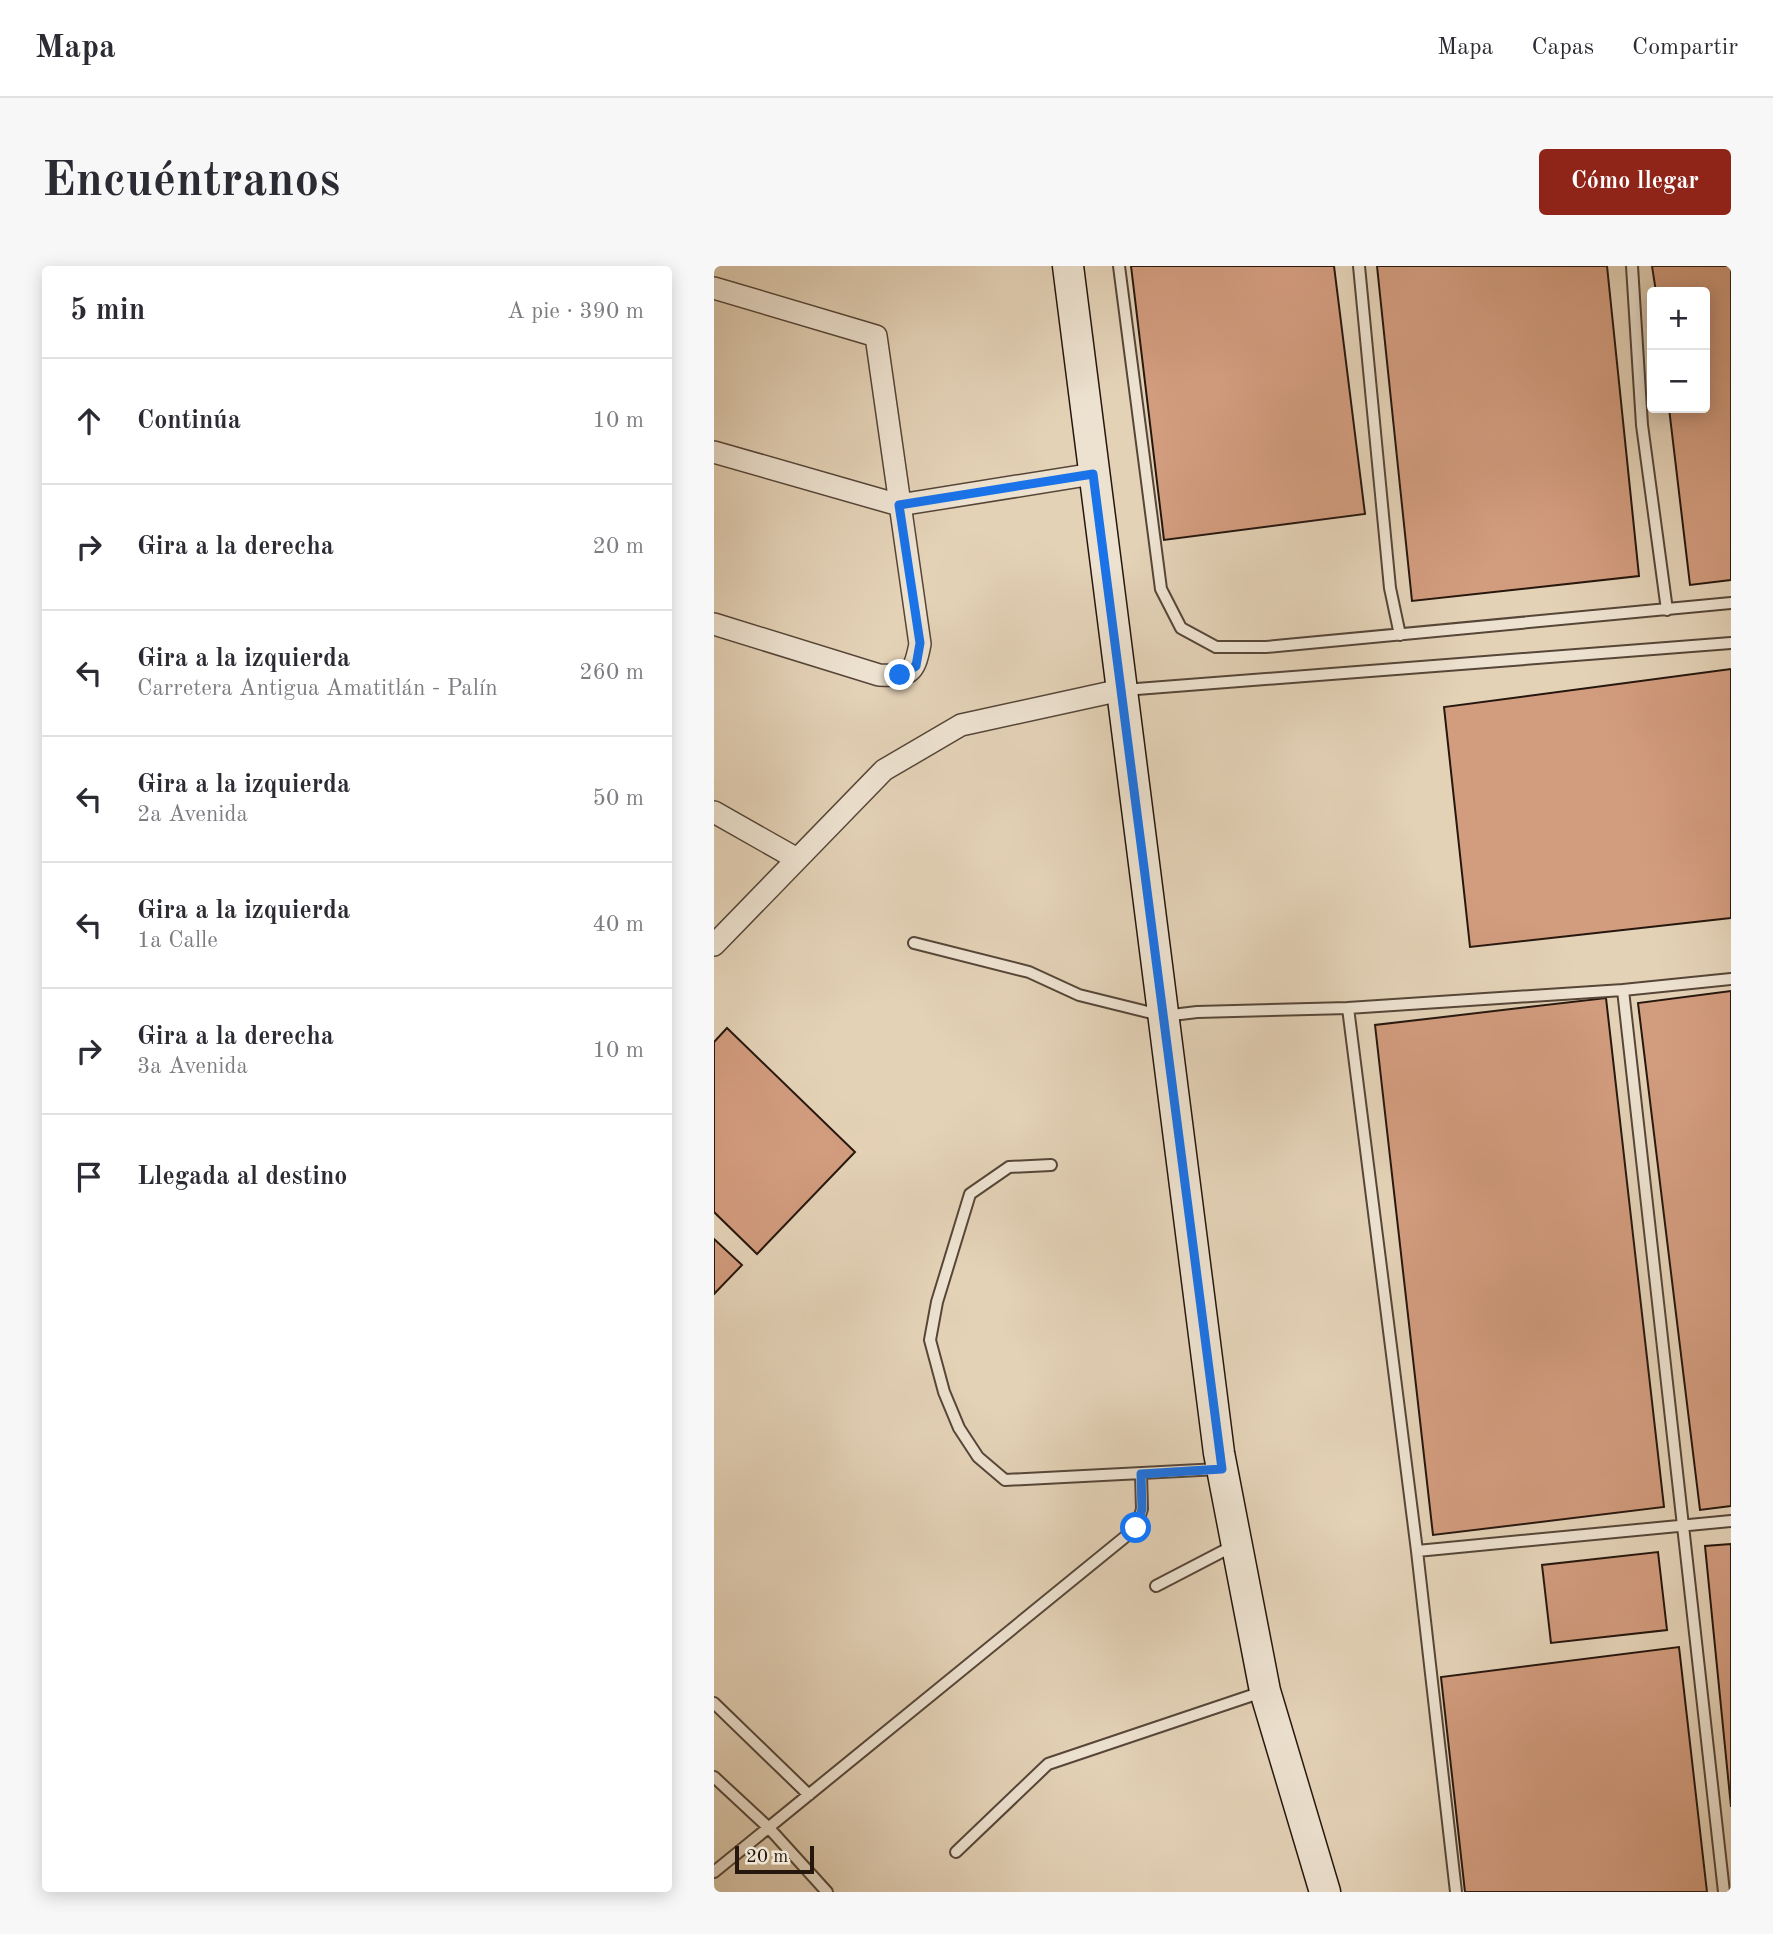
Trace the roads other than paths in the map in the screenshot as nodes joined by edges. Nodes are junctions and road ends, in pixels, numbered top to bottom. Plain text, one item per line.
1 (1068, 266) edge
2 (1119, 266) edge
3 (1359, 266) edge
4 (1632, 266) edge
5 (714, 288) edge
6 (714, 453) edge
7 (1093, 474) junction
8 (899, 505) junction
9 (1731, 603) edge
10 (1667, 610) junction
11 (714, 624) edge
12 (1400, 635) junction
13 (1731, 643) edge
14 (1121, 690) junction
15 (714, 813) edge
16 (797, 859) junction
17 (914, 943) dead end
18 (714, 945) edge
19 (1731, 979) edge
20 (1623, 990) junction
21 (1348, 1008) junction
22 (1164, 1016) junction
23 (1051, 1166) dead end
24 (1222, 1469) junction
25 (1141, 1474) junction
26 (1731, 1521) edge
27 (1684, 1526) junction
28 (1236, 1545) junction
29 (1417, 1551) junction
30 (1156, 1586) dead end
31 (1265, 1692) junction
32 (714, 1703) edge
33 (714, 1777) edge
34 (809, 1795) junction
35 (769, 1828) junction
36 (956, 1852) dead end
37 (714, 1854) edge
38 (724, 1864) junction
39 (714, 1872) edge
40 (827, 1892) edge
41 (1325, 1892) edge
42 (1456, 1892) edge
43 (1724, 1892) edge

1 - 7 main road
2 - 12 lane
3 - 12 lane
4 - 10 lane
5 - 8 street
6 - 8 street
7 - 8 street
7 - 14 main road
8 - 11 street
9 - 10 lane
10 - 12 lane
13 - 14 lane
14 - 16 street
14 - 22 main road
15 - 16 street
16 - 18 street
17 - 22 lane
19 - 20 lane
20 - 21 lane
20 - 27 lane
21 - 22 lane
21 - 29 lane
22 - 24 main road
23 - 25 lane
24 - 25 lane
24 - 28 main road
25 - 34 lane
26 - 27 lane
27 - 29 lane
27 - 43 lane
28 - 30 lane
28 - 31 main road
29 - 42 lane
31 - 36 lane
31 - 41 main road
32 - 34 lane
33 - 35 lane
34 - 35 lane
35 - 38 lane
35 - 40 lane
37 - 38 lane
38 - 39 lane

